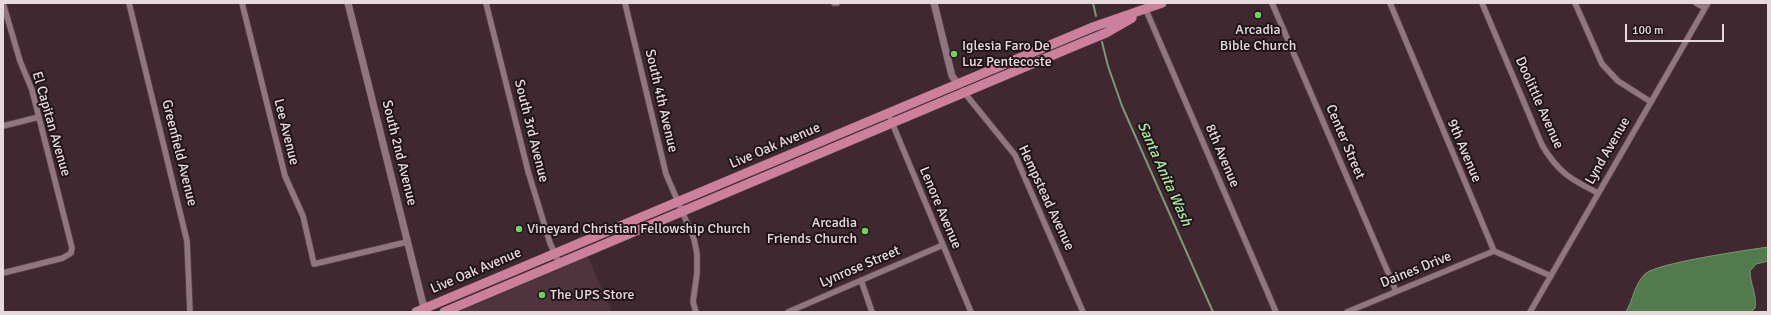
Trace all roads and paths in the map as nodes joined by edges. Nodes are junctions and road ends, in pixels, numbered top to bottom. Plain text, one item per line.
1 (3, 3) edge
2 (129, 3) edge
3 (242, 3) edge
4 (348, 3) edge
5 (486, 3) edge
6 (626, 3) edge
7 (934, 3) edge
8 (1162, 3) edge
9 (1272, 3) edge
10 (1390, 3) edge
11 (1482, 3) edge
12 (1575, 3) edge
13 (1696, 3) edge
14 (1707, 6) edge
15 (1146, 10) junction
16 (958, 84) junction
17 (965, 93) junction
18 (1651, 102) junction
19 (888, 114) junction
20 (39, 117) junction
21 (891, 124) junction
22 (3, 126) edge
23 (1598, 193) junction
24 (679, 202) junction
25 (683, 212) junction
26 (407, 242) junction
27 (943, 245) junction
28 (1494, 251) junction
29 (554, 253) junction
30 (559, 263) junction
31 (3, 273) edge
32 (1551, 276) junction
33 (861, 280) junction
34 (1396, 291) junction
35 (422, 311) edge
36 (190, 312) edge
37 (444, 312) edge
38 (696, 312) edge
39 (788, 312) edge
40 (872, 312) edge
41 (971, 312) edge
42 (1083, 312) edge
43 (1276, 312) edge
44 (1347, 312) edge
45 (1530, 312) edge

1 - 20 street, El Capitan Avenue
2 - 36 street, Greenfield Avenue
3 - 26 street, Lee Avenue
4 - 26 street, South 2nd Avenue
5 - 29 street, South 3rd Avenue
6 - 24 street, South 4th Avenue
7 - 16 street
8 - 15 main road, Live Oak Avenue
9 - 34 street, Center Street
10 - 28 street, 9th Avenue
11 - 23 street, Doolittle Avenue
12 - 18 street
13 - 14 street
14 - 18 street, Lynd Avenue
15 - 16 main road, Live Oak Avenue
15 - 17 main road, Live Oak Avenue
15 - 43 street, 8th Avenue
16 - 17 street, Hempstead Avenue
16 - 19 main road, Live Oak Avenue
17 - 21 main road, Live Oak Avenue
17 - 42 street, Hempstead Avenue
18 - 23 street, Lynd Avenue
19 - 21 street, Lenore Avenue
19 - 24 main road, Live Oak Avenue
20 - 22 street
20 - 31 street, El Capitan Avenue
21 - 25 main road, Live Oak Avenue
21 - 27 street, Lenore Avenue
23 - 32 street, Lynd Avenue
24 - 25 street, South 4th Avenue
24 - 29 main road, Live Oak Avenue
25 - 30 main road, Live Oak Avenue
25 - 38 street, South 4th Avenue
26 - 35 street, South 2nd Avenue
27 - 33 street, Lynrose Street
27 - 41 street, Lenore Avenue
28 - 32 street
28 - 34 street, Daines Drive
29 - 30 street, South 3rd Avenue
29 - 35 main road, Live Oak Avenue
30 - 37 main road, Live Oak Avenue
32 - 45 street, Lynd Avenue
33 - 39 street, Lynrose Street
33 - 40 street
34 - 44 street, Daines Drive

